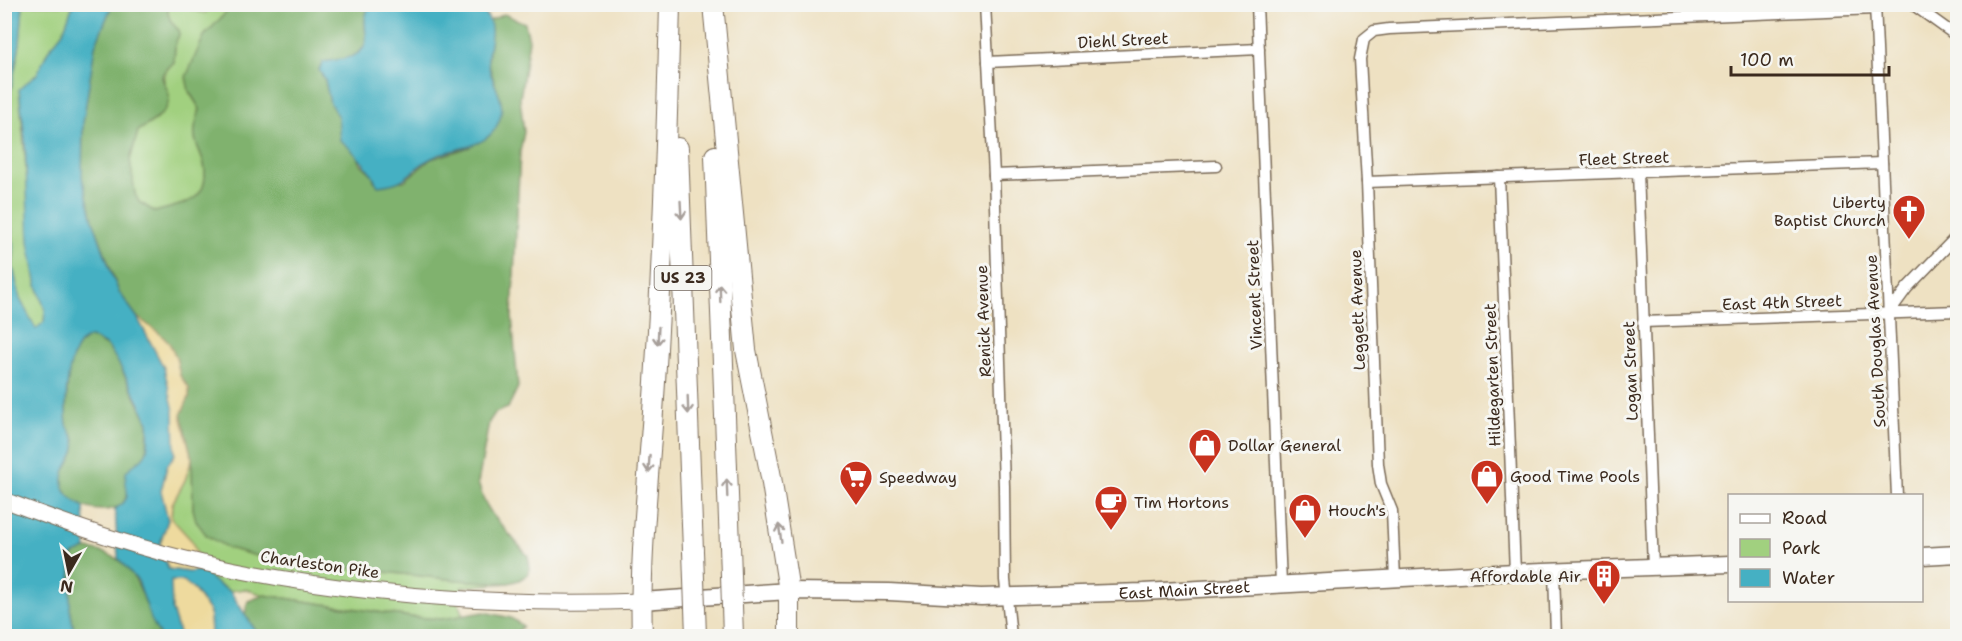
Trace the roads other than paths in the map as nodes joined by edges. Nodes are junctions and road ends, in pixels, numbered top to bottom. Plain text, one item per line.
1 (670, 4) edge
2 (712, 4) edge
3 (985, 4) edge
4 (1257, 4) edge
5 (1912, 4) edge
6 (1875, 7) edge
7 (1958, 37) edge
8 (1259, 49) junction
9 (988, 62) junction
10 (1882, 163) junction
11 (1216, 166) dead end
12 (1638, 172) junction
13 (994, 175) junction
14 (1499, 177) junction
15 (1367, 182) junction
16 (1958, 235) edge
17 (1958, 311) edge
18 (1888, 314) junction
19 (1643, 322) junction
20 (1896, 494) edge
21 (4, 500) edge
22 (1958, 554) edge
23 (1923, 556) edge
24 (1728, 564) edge
25 (1653, 568) junction
26 (1554, 571) junction
27 (1515, 572) junction
28 (1395, 579) junction
29 (1281, 584) junction
30 (789, 591) junction
31 (1007, 596) junction
32 (641, 601) junction
33 (642, 636) edge
34 (696, 636) edge
35 (733, 636) edge
36 (789, 636) edge
37 (1011, 636) edge
38 (1556, 636) edge

1 -> 32 highway
1 -> 34 highway, US 23, bridge
30 -> 2 highway
35 -> 2 highway, US 23, bridge
3 - 9 street, Renick Avenue
4 - 8 street, Vincent Street
5 - 7 street
6 - 10 street, South Douglas Avenue
6 - 15 street, Leggett Avenue
8 - 9 street, Diehl Street
8 - 29 street, Vincent Street
9 - 13 street, Renick Avenue
10 - 12 street, Fleet Street
10 - 18 street, South Douglas Avenue
11 - 13 street
12 - 14 street, Fleet Street
12 - 19 street, Logan Street
13 - 31 street, Renick Avenue
14 - 15 street, Fleet Street
14 - 27 street, Hildegarten Street
15 - 28 street, Leggett Avenue
16 - 18 street
17 - 18 street, East 4th Street
18 - 19 street, East 4th Street
18 - 20 street, South Douglas Avenue
19 - 25 street, Logan Street
21 - 32 street, Charleston Pike
22 - 23 main road
24 - 25 main road, East Main Street
25 - 26 main road, East Main Street
26 - 27 main road, East Main Street
26 - 38 street
27 - 28 main road, East Main Street
28 - 29 main road, East Main Street
29 - 31 main road, East Main Street
30 - 31 main road, East Main Street
30 - 32 main road, East Main Street
30 - 36 highway
31 - 37 street, Renick Avenue
32 - 33 highway

